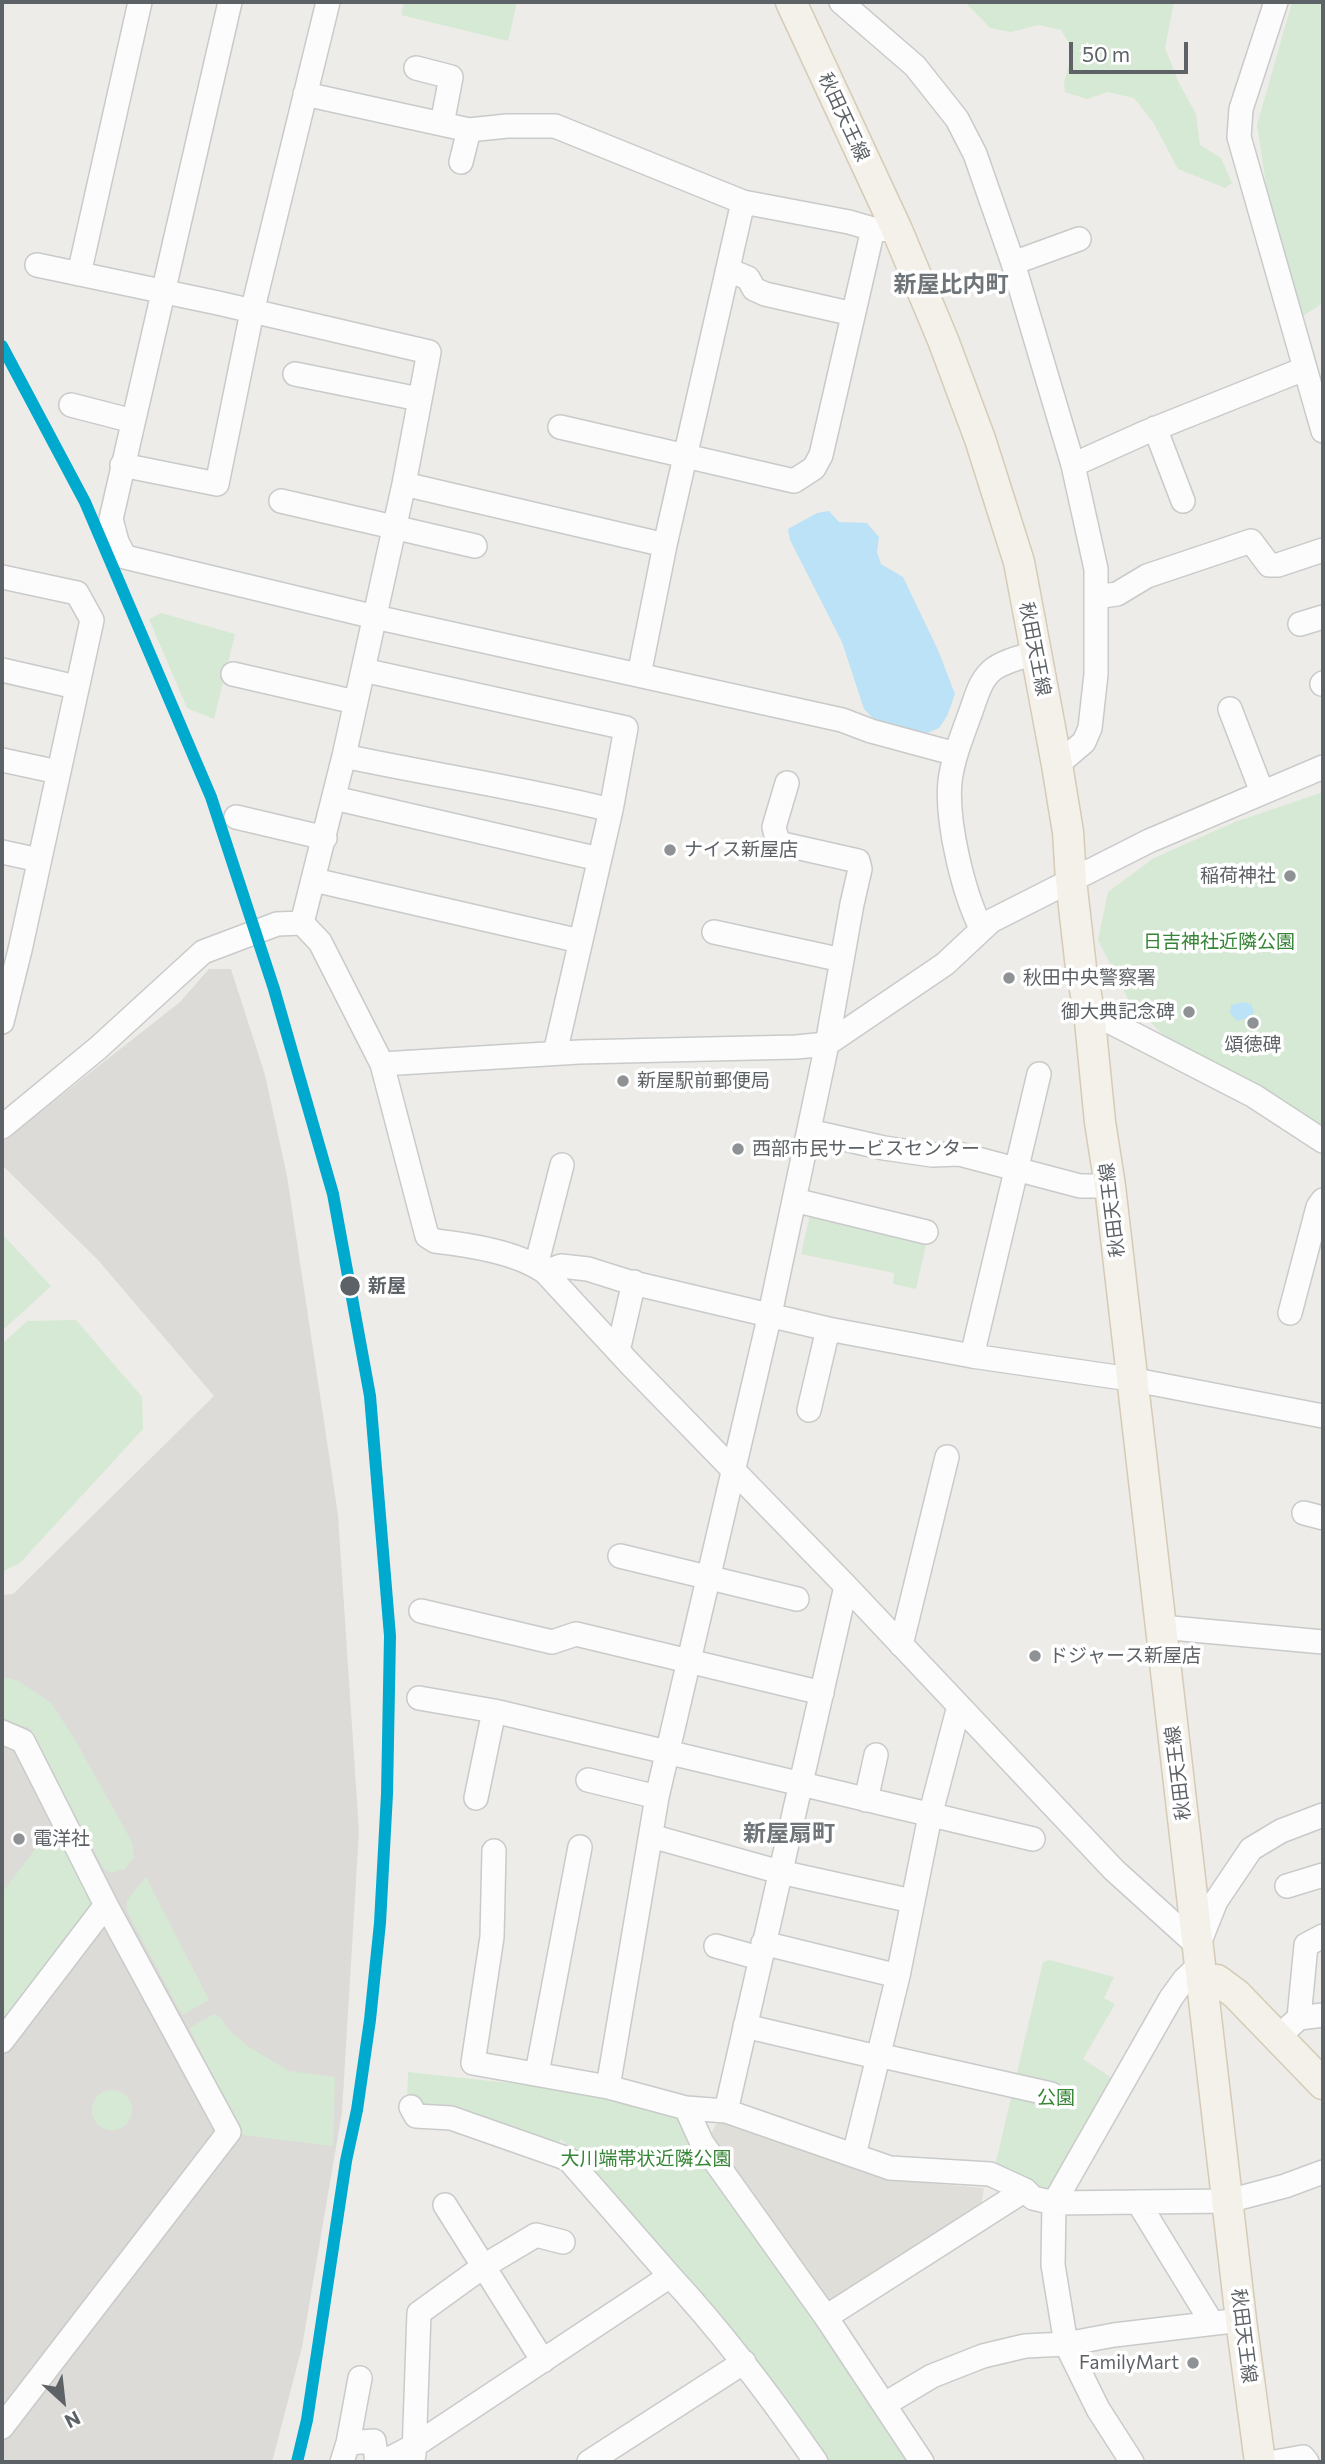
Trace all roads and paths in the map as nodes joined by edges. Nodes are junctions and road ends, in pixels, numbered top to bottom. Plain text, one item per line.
1 (139, 2) edge
2 (230, 2) edge
3 (328, 2) edge
4 (791, 2) edge
5 (841, 2) edge
6 (1276, 2) edge
7 (416, 68) dead end
8 (305, 94) junction
9 (442, 124) junction
10 (469, 130) junction
11 (460, 162) dead end
12 (743, 202) junction
13 (885, 230) junction
14 (1079, 239) dead end
15 (1013, 263) junction
16 (37, 265) dead end
17 (728, 270) junction
18 (79, 274) junction
19 (162, 292) junction
20 (252, 312) junction
21 (853, 314) junction
22 (1304, 369) junction
23 (295, 374) dead end
24 (419, 399) junction
25 (71, 405) dead end
26 (133, 421) junction
27 (560, 427) dead end
28 (1155, 428) junction
29 (1323, 431) edge
30 (687, 455) junction
31 (122, 465) junction
32 (1073, 465) junction
33 (404, 484) junction
34 (281, 501) dead end
35 (1183, 501) dead end
36 (393, 528) junction
37 (665, 545) junction
38 (475, 546) dead end
39 (1323, 550) edge
40 (2, 577) edge
41 (1096, 597) junction
42 (375, 617) junction
43 (1323, 617) edge
44 (1300, 624) dead end
45 (1035, 653) junction
46 (2, 670) edge
47 (363, 670) junction
48 (233, 674) dead end
49 (639, 675) junction
50 (76, 687) junction
51 (355, 702) junction
52 (1230, 709) dead end
53 (956, 754) junction
54 (344, 756) junction
55 (2, 760) edge
56 (1057, 765) junction
57 (1323, 767) edge
58 (58, 772) junction
59 (787, 783) dead end
60 (1262, 792) junction
61 (334, 798) junction
62 (611, 810) junction
63 (236, 817) dead end
64 (325, 838) junction
65 (2, 852) edge
66 (599, 859) junction
67 (39, 860) junction
68 (314, 880) junction
69 (1071, 880) junction
70 (302, 923) junction
71 (981, 928) junction
72 (715, 932) dead end
73 (580, 941) junction
74 (11, 948) edge
75 (842, 960) junction
76 (1089, 1011) junction
77 (2, 1022) edge
78 (827, 1044) junction
79 (555, 1053) junction
80 (382, 1064) junction
81 (1039, 1074) dead end
82 (2, 1127) edge
83 (809, 1132) junction
84 (1323, 1141) edge
85 (562, 1165) dead end
86 (1015, 1169) junction
87 (1110, 1186) junction
88 (794, 1200) junction
89 (1323, 1200) edge
90 (926, 1231) dead end
91 (541, 1269) junction
92 (634, 1282) junction
93 (1290, 1313) dead end
94 (770, 1314) junction
95 (828, 1329) junction
96 (618, 1351) junction
97 (972, 1356) junction
98 (1130, 1378) junction
99 (809, 1410) dead end
100 (1323, 1416) edge
101 (947, 1457) dead end
102 (733, 1472) junction
103 (620, 1556) dead end
104 (708, 1579) junction
105 (846, 1586) junction
106 (797, 1599) dead end
107 (421, 1611) dead end
108 (1161, 1627) junction
109 (1323, 1642) edge
110 (901, 1645) junction
111 (688, 1660) junction
112 (821, 1693) junction
113 (419, 1698) dead end
114 (959, 1706) junction
115 (494, 1711) junction
116 (4, 1736) edge
117 (668, 1752) junction
118 (876, 1755) dead end
119 (588, 1780) dead end
120 (799, 1784) junction
121 (657, 1797) junction
122 (476, 1798) dead end
123 (866, 1800) junction
124 (1323, 1815) edge
125 (930, 1816) junction
126 (651, 1836) junction
127 (1033, 1839) dead end
128 (580, 1847) dead end
129 (494, 1851) dead end
130 (780, 1872) junction
131 (1323, 1875) edge
132 (1287, 1886) dead end
133 (912, 1901) junction
134 (106, 1905) junction
135 (1323, 1936) edge
136 (716, 1946) dead end
137 (761, 1951) junction
138 (1200, 1964) junction
139 (898, 1976) junction
140 (1323, 2015) edge
141 (745, 2026) junction
142 (1288, 2027) junction
143 (2, 2041) edge
144 (877, 2056) junction
145 (537, 2073) junction
146 (1323, 2084) edge
147 (608, 2087) junction
148 (1051, 2094) dead end
149 (411, 2107) dead end
150 (686, 2108) junction
151 (726, 2111) junction
152 (854, 2155) junction
153 (1323, 2172) edge
154 (1025, 2190) junction
155 (1228, 2201) junction
156 (1138, 2202) junction
157 (1054, 2203) junction
158 (444, 2205) dead end
159 (563, 2242) dead end
160 (484, 2266) junction
161 (670, 2277) junction
162 (826, 2317) junction
163 (1226, 2321) junction
164 (1066, 2344) junction
165 (543, 2361) junction
166 (744, 2362) junction
167 (360, 2378) dead end
168 (885, 2404) junction
169 (2, 2427) edge
170 (345, 2452) edge
171 (414, 2454) edge
172 (805, 2459) edge
173 (377, 2462) edge
174 (383, 2462) edge
175 (589, 2462) edge
176 (922, 2462) edge
177 (1132, 2462) edge
178 (1260, 2462) edge
179 (1275, 2462) edge
180 (1307, 2462) edge

1 - 18 street
2 - 19 street
3 - 8 street
4 - 13 main road, 秋田天王線
5 - 15 street
6 - 22 street
7 - 9 street
8 - 9 street
8 - 20 street
9 - 10 street
10 - 11 street
10 - 12 street
12 - 13 street
12 - 17 street
13 - 21 street
13 - 45 main road, 秋田天王線
14 - 15 street
15 - 32 street
16 - 18 street
17 - 21 street
17 - 30 street
18 - 19 street
19 - 20 street
19 - 26 street
20 - 24 street
20 - 31 street
21 - 30 street
22 - 28 street
22 - 29 street
23 - 24 street
24 - 33 street
25 - 26 street
26 - 31 street
27 - 30 street
28 - 32 street
28 - 35 street
30 - 37 street
31 - 42 street
32 - 41 street
33 - 36 street
33 - 37 street
34 - 36 street
36 - 38 street
36 - 42 street
37 - 49 street
39 - 41 street
40 - 50 street
41 - 56 street
42 - 47 street
42 - 49 street
43 - 44 street
45 - 53 street
45 - 56 main road, 秋田天王線
46 - 50 street
47 - 51 street
47 - 62 street
48 - 51 street
49 - 53 street
50 - 58 street
51 - 54 street
52 - 60 street
53 - 71 street
54 - 61 street
54 - 62 street
55 - 58 street
56 - 69 main road, 秋田天王線
57 - 60 street
58 - 67 street
59 - 75 street
60 - 69 street
61 - 64 street
61 - 66 street
62 - 66 street
63 - 64 street
64 - 68 street
65 - 67 street
66 - 73 street
67 - 74 street
68 - 70 street
68 - 73 street
69 - 71 street
69 - 76 main road, 秋田天王線
70 - 80 street
70 - 82 street
71 - 78 street
72 - 75 street
73 - 79 street
74 - 77 street
75 - 78 street
76 - 84 street
76 - 87 main road, 秋田天王線
78 - 79 street
78 - 83 street
79 - 80 street
80 - 91 street
81 - 86 street
83 - 86 street
83 - 88 street
85 - 91 street
86 - 87 street
86 - 97 street
87 - 98 main road, 秋田天王線
88 - 90 street
88 - 94 street
89 - 93 street
91 - 92 street
91 - 96 street
92 - 94 street
92 - 96 street
94 - 95 street
94 - 102 street
95 - 97 street
95 - 99 street
96 - 102 street
97 - 98 street
98 - 100 street
98 - 108 main road, 秋田天王線
101 - 110 street
102 - 104 street
102 - 105 street
103 - 104 street
104 - 106 street
104 - 111 street
105 - 110 street
105 - 112 street
107 - 111 street
108 - 109 street
108 - 138 main road, 秋田天王線
110 - 114 street
111 - 112 street
111 - 117 street
112 - 120 street
113 - 115 street
114 - 125 street
114 - 138 street
115 - 117 street
115 - 122 street
116 - 134 street
117 - 120 street
117 - 121 street
118 - 123 street
119 - 121 street
120 - 123 street
120 - 130 street
121 - 126 street
123 - 125 street
124 - 138 street
125 - 127 street
125 - 133 street
126 - 130 street
126 - 147 street
128 - 145 street
129 - 145 street
130 - 133 street
130 - 137 street
131 - 132 street
133 - 139 street
134 - 143 street
134 - 169 street
135 - 142 street
136 - 137 street
137 - 139 street
137 - 141 street
138 - 142 main road
138 - 155 main road, 秋田天王線
138 - 157 street
139 - 144 street
140 - 142 street
141 - 144 street
141 - 151 street
142 - 146 main road
144 - 148 street
144 - 152 street
145 - 147 street
147 - 150 street
149 - 161 street
150 - 151 street
150 - 162 street
151 - 152 street
152 - 154 street
153 - 155 street
154 - 157 street
154 - 162 street
155 - 156 street
155 - 163 main road, 秋田天王線
156 - 157 street
156 - 163 street
157 - 164 street
158 - 160 street
159 - 160 street
160 - 165 street
160 - 171 street
161 - 165 street
161 - 166 street
162 - 168 street
163 - 164 street
163 - 178 main road, 秋田天王線
164 - 168 street
164 - 177 street
165 - 171 street
166 - 172 street
166 - 175 street
167 - 170 street
168 - 176 street
170 - 173 street
171 - 174 street
179 - 180 street

